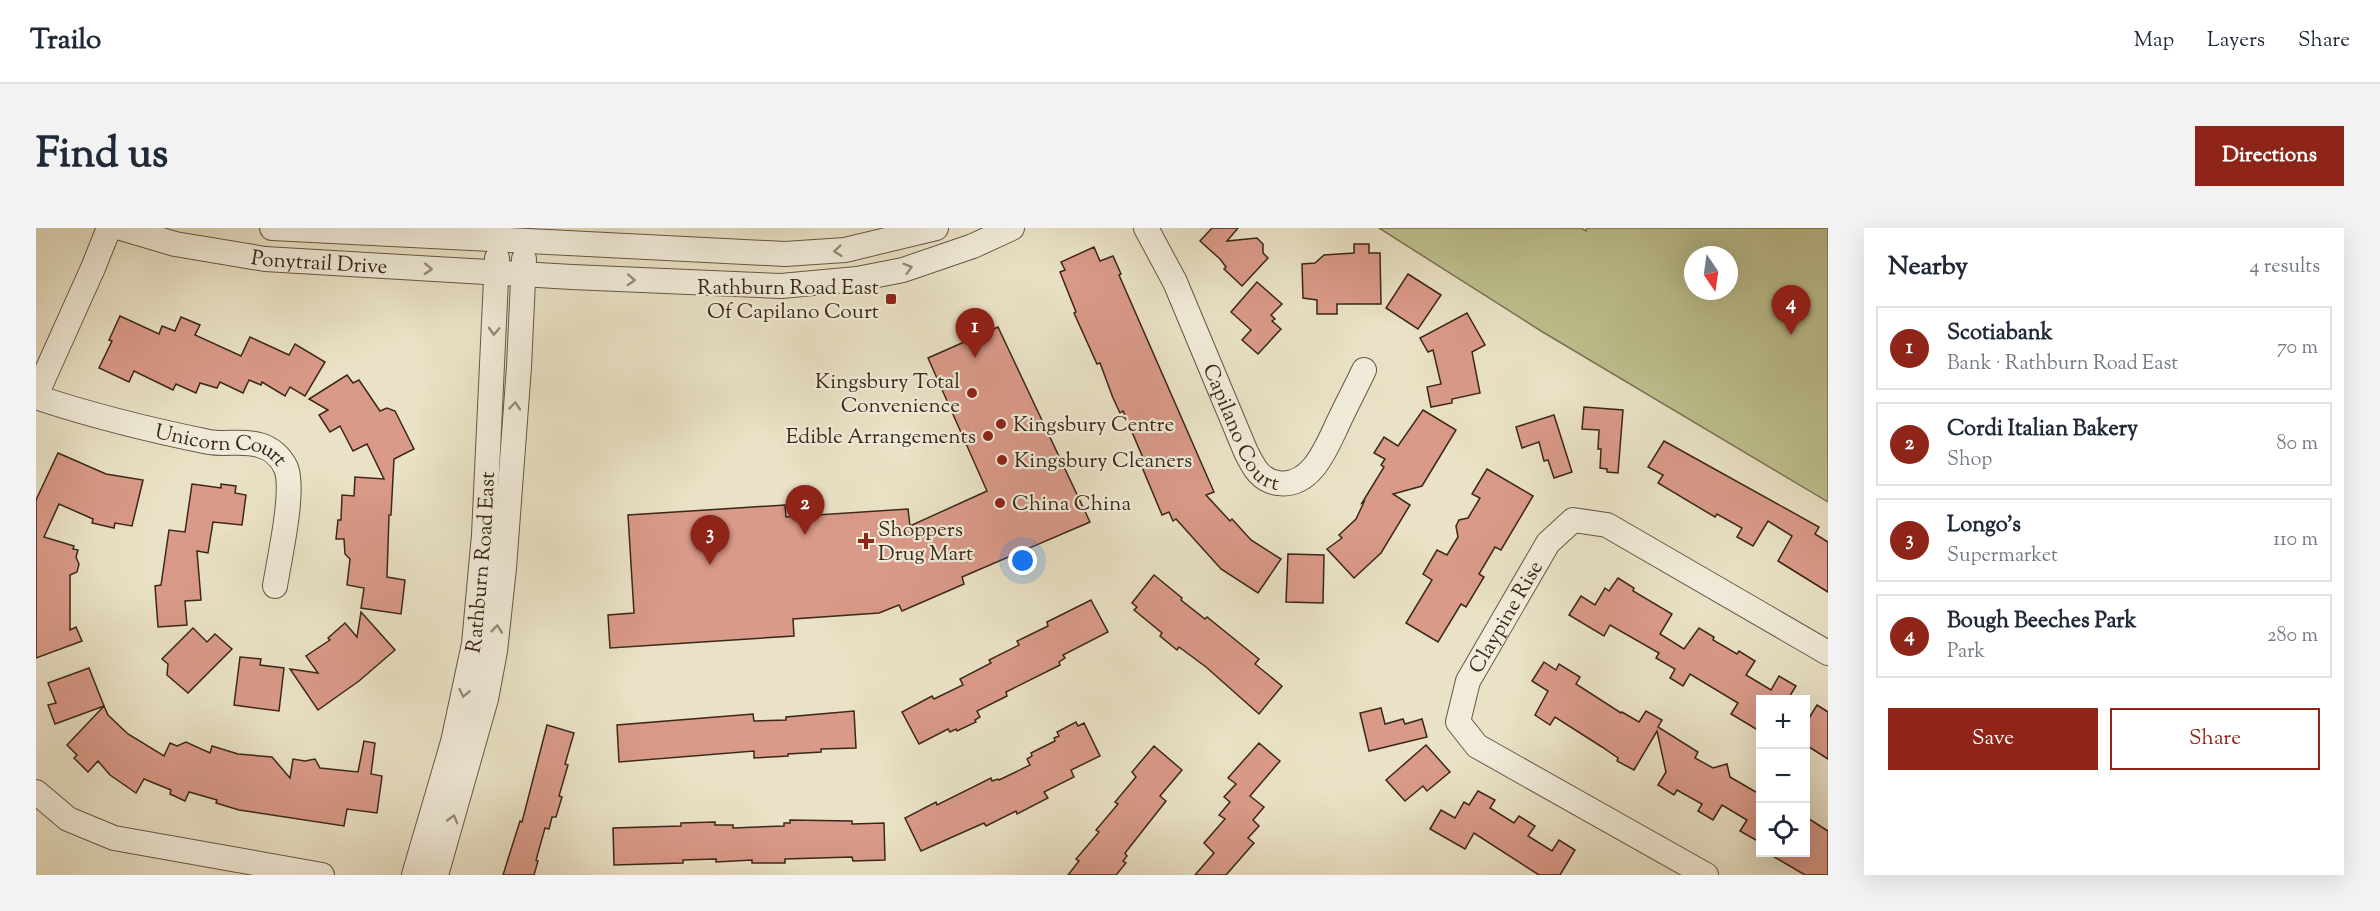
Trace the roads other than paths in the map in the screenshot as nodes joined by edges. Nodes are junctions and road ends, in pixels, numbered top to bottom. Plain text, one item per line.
1 (109, 228) edge
2 (121, 228) edge
3 (272, 228) edge
4 (936, 228) edge
5 (1012, 228) edge
6 (1146, 228) edge
7 (498, 240) junction
8 (525, 242) junction
9 (496, 273) junction
10 (523, 274) junction
11 (1364, 370) dead end
12 (36, 396) edge
13 (275, 586) dead end
14 (1828, 653) edge
15 (36, 792) edge
16 (322, 875) edge
17 (414, 875) edge
18 (436, 875) edge
19 (1706, 875) edge

1 - 12 street
2 -> 9 street, Ponytrail Drive
3 - 7 street, Ponytrail Drive
4 -> 8 street, Ponytrail Drive
10 -> 5 street
6 - 11 street, Capilano Court
7 - 8 street, Ponytrail Drive
7 - 9 street, Rathburn Road East
8 - 10 street, Rathburn Road East
9 - 10 street, Ponytrail Drive
9 -> 17 street, Rathburn Road East
18 -> 10 street, Rathburn Road East
12 - 13 street, Unicorn Court
14 - 19 street, Claypine Rise
15 - 16 street

